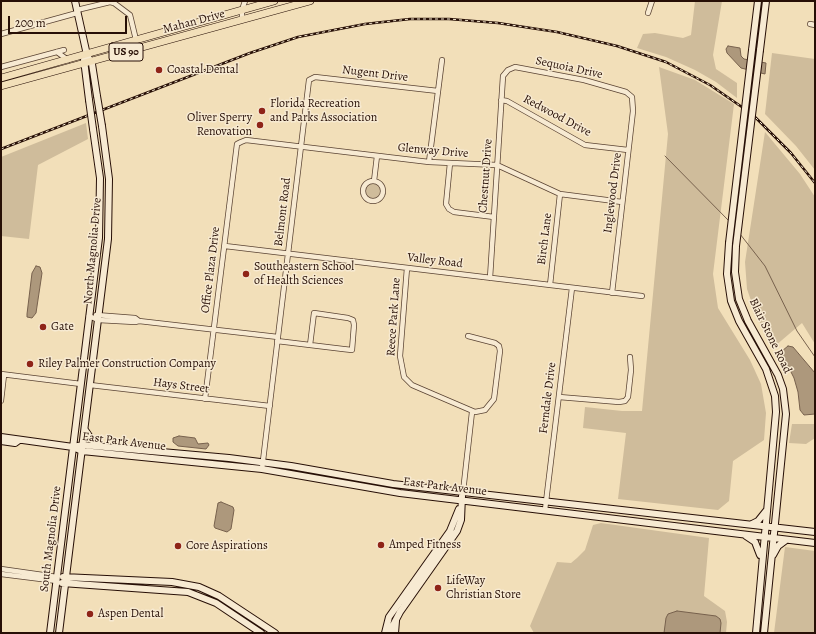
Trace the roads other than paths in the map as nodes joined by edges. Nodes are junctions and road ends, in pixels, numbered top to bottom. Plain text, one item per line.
1 (75, 1) edge
2 (245, 1) edge
3 (274, 1) edge
4 (310, 1) edge
5 (652, 1) edge
6 (757, 3) edge
7 (765, 4) edge
8 (242, 10) junction
9 (77, 12) junction
10 (648, 13) dead end
11 (242, 20) junction
12 (192, 25) junction
13 (194, 33) junction
14 (1, 34) edge
15 (136, 40) junction
16 (64, 50) dead end
17 (57, 52) junction
18 (87, 55) junction
19 (68, 60) junction
20 (442, 60) dead end
21 (91, 61) junction
22 (83, 63) junction
23 (1, 67) edge
24 (504, 75) joint
25 (311, 77) joint
26 (1, 78) edge
27 (1, 86) edge
28 (438, 91) junction
29 (631, 96) joint
30 (501, 100) junction
31 (238, 144) joint
32 (301, 147) junction
33 (628, 150) junction
34 (377, 156) junction
35 (429, 162) junction
36 (450, 163) junction
37 (497, 165) junction
38 (100, 172) junction
39 (108, 172) junction
40 (374, 181) junction
41 (560, 194) junction
42 (622, 202) junction
43 (494, 217) junction
44 (99, 238) junction
45 (108, 239) junction
46 (225, 246) junction
47 (288, 254) junction
48 (407, 268) junction
49 (490, 278) junction
50 (550, 286) junction
51 (572, 288) junction
52 (612, 293) junction
53 (642, 296) dead end
54 (89, 316) junction
55 (98, 317) junction
56 (214, 330) junction
57 (468, 336) dead end
58 (278, 339) junction
59 (310, 345) junction
60 (630, 357) dead end
61 (3, 374) edge
62 (82, 384) junction
63 (90, 385) junction
64 (559, 397) junction
65 (205, 399) junction
66 (1, 401) edge
67 (270, 406) junction
68 (472, 412) junction
69 (85, 429) junction
70 (1, 437) edge
71 (19, 440) junction
72 (1, 441) edge
73 (102, 446) junction
74 (74, 447) junction
75 (83, 448) junction
76 (772, 450) junction
77 (783, 452) junction
78 (263, 462) junction
79 (262, 469) junction
80 (463, 492) junction
81 (462, 500) junction
82 (546, 502) junction
83 (767, 509) junction
84 (545, 510) junction
85 (752, 524) junction
86 (765, 526) junction
87 (774, 527) junction
88 (815, 532) edge
89 (743, 534) junction
90 (764, 537) junction
91 (772, 538) junction
92 (786, 540) junction
93 (815, 543) edge
94 (761, 561) junction
95 (770, 562) junction
96 (1, 569) edge
97 (1, 574) edge
98 (66, 577) junction
99 (57, 579) junction
100 (145, 581) junction
101 (65, 585) junction
102 (144, 589) junction
103 (206, 590) junction
104 (203, 597) junction
105 (758, 609) junction
106 (767, 610) junction
107 (396, 619) junction
108 (260, 623) junction
109 (257, 630) edge
110 (50, 633) edge
111 (59, 633) edge
112 (275, 633) edge
113 (385, 633) edge
114 (389, 633) edge
115 (395, 633) edge
116 (756, 633) edge
117 (764, 633) edge

1 - 9 main road, North Magnolia Drive
2 - 8 street
3 - 8 main road, Mahan Drive / US 90
4 - 11 main road, Mahan Drive / US 90
5 - 10 street
6 - 7 main road
6 - 76 main road, Blair Stone Road, bridge
7 - 77 main road, Blair Stone Road, bridge
8 - 11 street
8 - 12 main road, Mahan Drive / US 90
9 - 14 street
9 - 15 street
9 - 18 main road, North Magnolia Drive
11 - 13 main road, Mahan Drive / US 90
12 - 13 main road
12 - 15 main road, Mahan Drive / US 90
13 - 21 main road, Mahan Drive / US 90
15 - 18 main road, Mahan Drive / US 90
16 - 17 street
17 - 19 street
17 - 23 street
18 - 19 main road, US 90
18 - 21 main road, North Magnolia Drive
18 - 22 main road
19 - 26 main road, US 90
20 - 28 street
21 - 22 main road, Mahan Drive / US 90
21 - 39 main road, North Magnolia Drive, bridge
22 - 27 main road, US 90
22 - 38 main road, North Magnolia Drive, bridge
24 - 29 street, Sequoia Drive
24 - 30 street, Chestnut Drive
25 - 28 street, Nugent Drive
25 - 32 street, Belmont Road
28 - 35 street
29 - 33 street, Inglewood Drive
30 - 33 street, Redwood Drive
30 - 37 street, Chestnut Drive
31 - 32 street, Glenway Drive
31 - 46 street, Office Plaza Drive
32 - 34 street, Glenway Drive
32 - 47 street, Belmont Road
33 - 42 street, Inglewood Drive
34 - 35 street, Glenway Drive
34 - 40 street
35 - 36 street, Glenway Drive
36 - 37 street, Glenway Drive
36 - 43 street
37 - 41 street, Glenway Drive
37 - 43 street, Chestnut Drive
38 - 39 main road
38 - 44 main road, North Magnolia Drive
39 - 45 main road, North Magnolia Drive
40 - 40 street
41 - 42 street, Glenway Drive
41 - 50 street, Birch Lane
42 - 52 street, Inglewood Drive
43 - 49 street, Chestnut Drive
44 - 45 main road
44 - 54 main road, North Magnolia Drive
45 - 55 main road, North Magnolia Drive
46 - 47 street, Valley Road
46 - 56 street, Office Plaza Drive
47 - 48 street, Valley Road
47 - 58 street, Belmont Road
48 - 49 street, Valley Road
48 - 68 street, Reece Park Lane
49 - 50 street, Valley Road
50 - 51 street, Valley Road
51 - 52 street, Valley Road
51 - 64 street, Ferndale Drive
52 - 53 street, Valley Road
54 - 55 street
54 - 62 main road, North Magnolia Drive
55 - 56 street
55 - 63 main road, North Magnolia Drive
56 - 58 street
56 - 65 street, Office Plaza Drive
57 - 68 street
58 - 59 street
58 - 67 street, Belmont Road
59 - 59 street
60 - 64 street
61 - 62 street
61 - 66 street
62 - 74 main road, North Magnolia Drive
63 - 65 street, Hays Street
63 - 69 main road, North Magnolia Drive
64 - 82 street, Ferndale Drive
65 - 67 street, Hays Street
67 - 78 street, Belmont Road
68 - 80 street
69 - 73 main road
69 - 75 main road, North Magnolia Drive
70 - 71 main road, East Park Avenue
71 - 72 main road, East Park Avenue
71 - 74 main road, East Park Avenue
73 - 75 main road, East Park Avenue
73 - 78 main road, East Park Avenue
74 - 75 main road, East Park Avenue
74 - 99 main road, South Magnolia Drive
75 - 79 main road, East Park Avenue
75 - 98 main road, South Magnolia Drive
76 - 77 main road
76 - 83 main road, Blair Stone Road
77 - 87 main road, Blair Stone Road
78 - 79 street, Belmont Road
78 - 80 main road, East Park Avenue
79 - 81 main road, East Park Avenue
80 - 81 main road
80 - 82 main road, East Park Avenue
81 - 84 main road, East Park Avenue
81 - 107 main road
81 - 113 main road
82 - 84 street, Ferndale Drive
82 - 85 main road, East Park Avenue
83 - 85 main road
83 - 86 main road, Blair Stone Road
84 - 89 main road, East Park Avenue
85 - 86 main road, East Park Avenue
86 - 87 main road, East Park Avenue
86 - 90 main road, Blair Stone Road
87 - 88 main road, East Park Avenue
87 - 91 main road, Blair Stone Road
89 - 90 main road, East Park Avenue
89 - 94 main road
90 - 91 main road, East Park Avenue
90 - 94 main road, Blair Stone Road
91 - 92 main road, East Park Avenue
91 - 95 main road, Blair Stone Road
92 - 93 main road, East Park Avenue
92 - 95 main road
94 - 105 main road, Blair Stone Road
95 - 106 main road, Blair Stone Road
96 - 99 street
97 - 99 street
98 - 99 main road
98 - 100 main road
98 - 101 main road, South Magnolia Drive
99 - 101 main road
99 - 110 main road, South Magnolia Drive
100 - 102 main road
100 - 103 main road
101 - 102 main road
101 - 111 main road, South Magnolia Drive
102 - 104 main road
103 - 104 main road
103 - 108 main road
104 - 109 main road
105 - 106 main road
105 - 116 main road, Blair Stone Road
106 - 117 main road, Blair Stone Road
107 - 114 main road
107 - 115 main road
108 - 109 main road
108 - 112 main road

